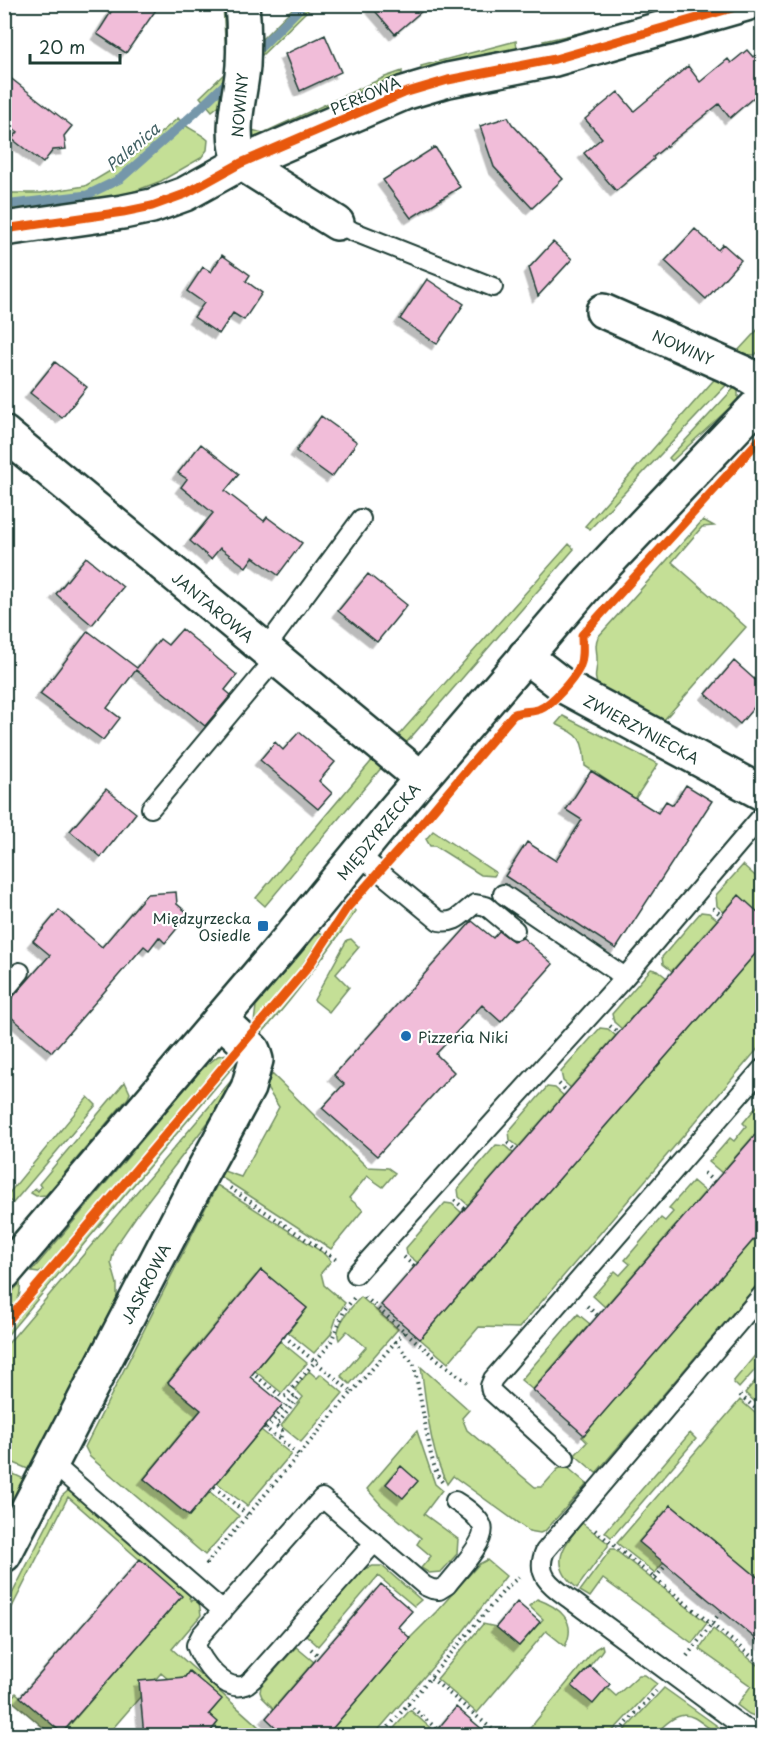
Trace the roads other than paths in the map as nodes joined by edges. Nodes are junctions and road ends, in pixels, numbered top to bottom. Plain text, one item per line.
1 (242, 4) edge
2 (746, 4) edge
3 (241, 163) junction
4 (337, 223) joint
5 (4, 229) edge
6 (493, 287) dead end
7 (603, 311) dead end
8 (762, 384) edge
9 (762, 400) edge
10 (4, 433) edge
11 (361, 519) dead end
12 (271, 654) junction
13 (525, 656) junction
14 (422, 778) junction
15 (762, 793) edge
16 (151, 808) dead end
17 (759, 828) edge
18 (358, 854) junction
19 (503, 894) dead end
20 (515, 930) dead end
21 (20, 972) dead end
22 (625, 977) junction
23 (4, 991) edge
24 (220, 1019) junction
25 (762, 1069) edge
26 (6, 1270) edge
27 (356, 1274) road end
28 (762, 1295) edge
29 (565, 1458) dead end
30 (52, 1462) junction
31 (455, 1501) road end
32 (375, 1542) junction
33 (4, 1556) edge
34 (223, 1611) junction
35 (762, 1735) edge

1 - 3 street, NOWINY
2 - 3 street, PERŁOWA
3 - 4 street
3 - 5 street, PERŁOWA
4 - 6 lane
7 - 8 street, NOWINY
9 - 13 street, MIĘDZYRZECKA
10 - 12 street, JANTAROWA
11 - 12 lane
12 - 14 street, JANTAROWA
12 - 16 lane
13 - 14 street, MIĘDZYRZECKA
13 - 15 street, ZWIERZYNIECKA
14 - 18 street, MIĘDZYRZECKA
17 - 22 lane
18 - 20 lane
18 - 24 street, MIĘDZYRZECKA
19 - 22 lane
21 - 23 lane
22 - 27 lane
24 - 26 street, MIĘDZYRZECKA
24 - 30 street, JASKROWA
25 - 29 lane
28 - 35 lane
30 - 33 street, JASKROWA
30 - 34 lane
31 - 32 lane
32 - 34 lane
32 - 34 lane

